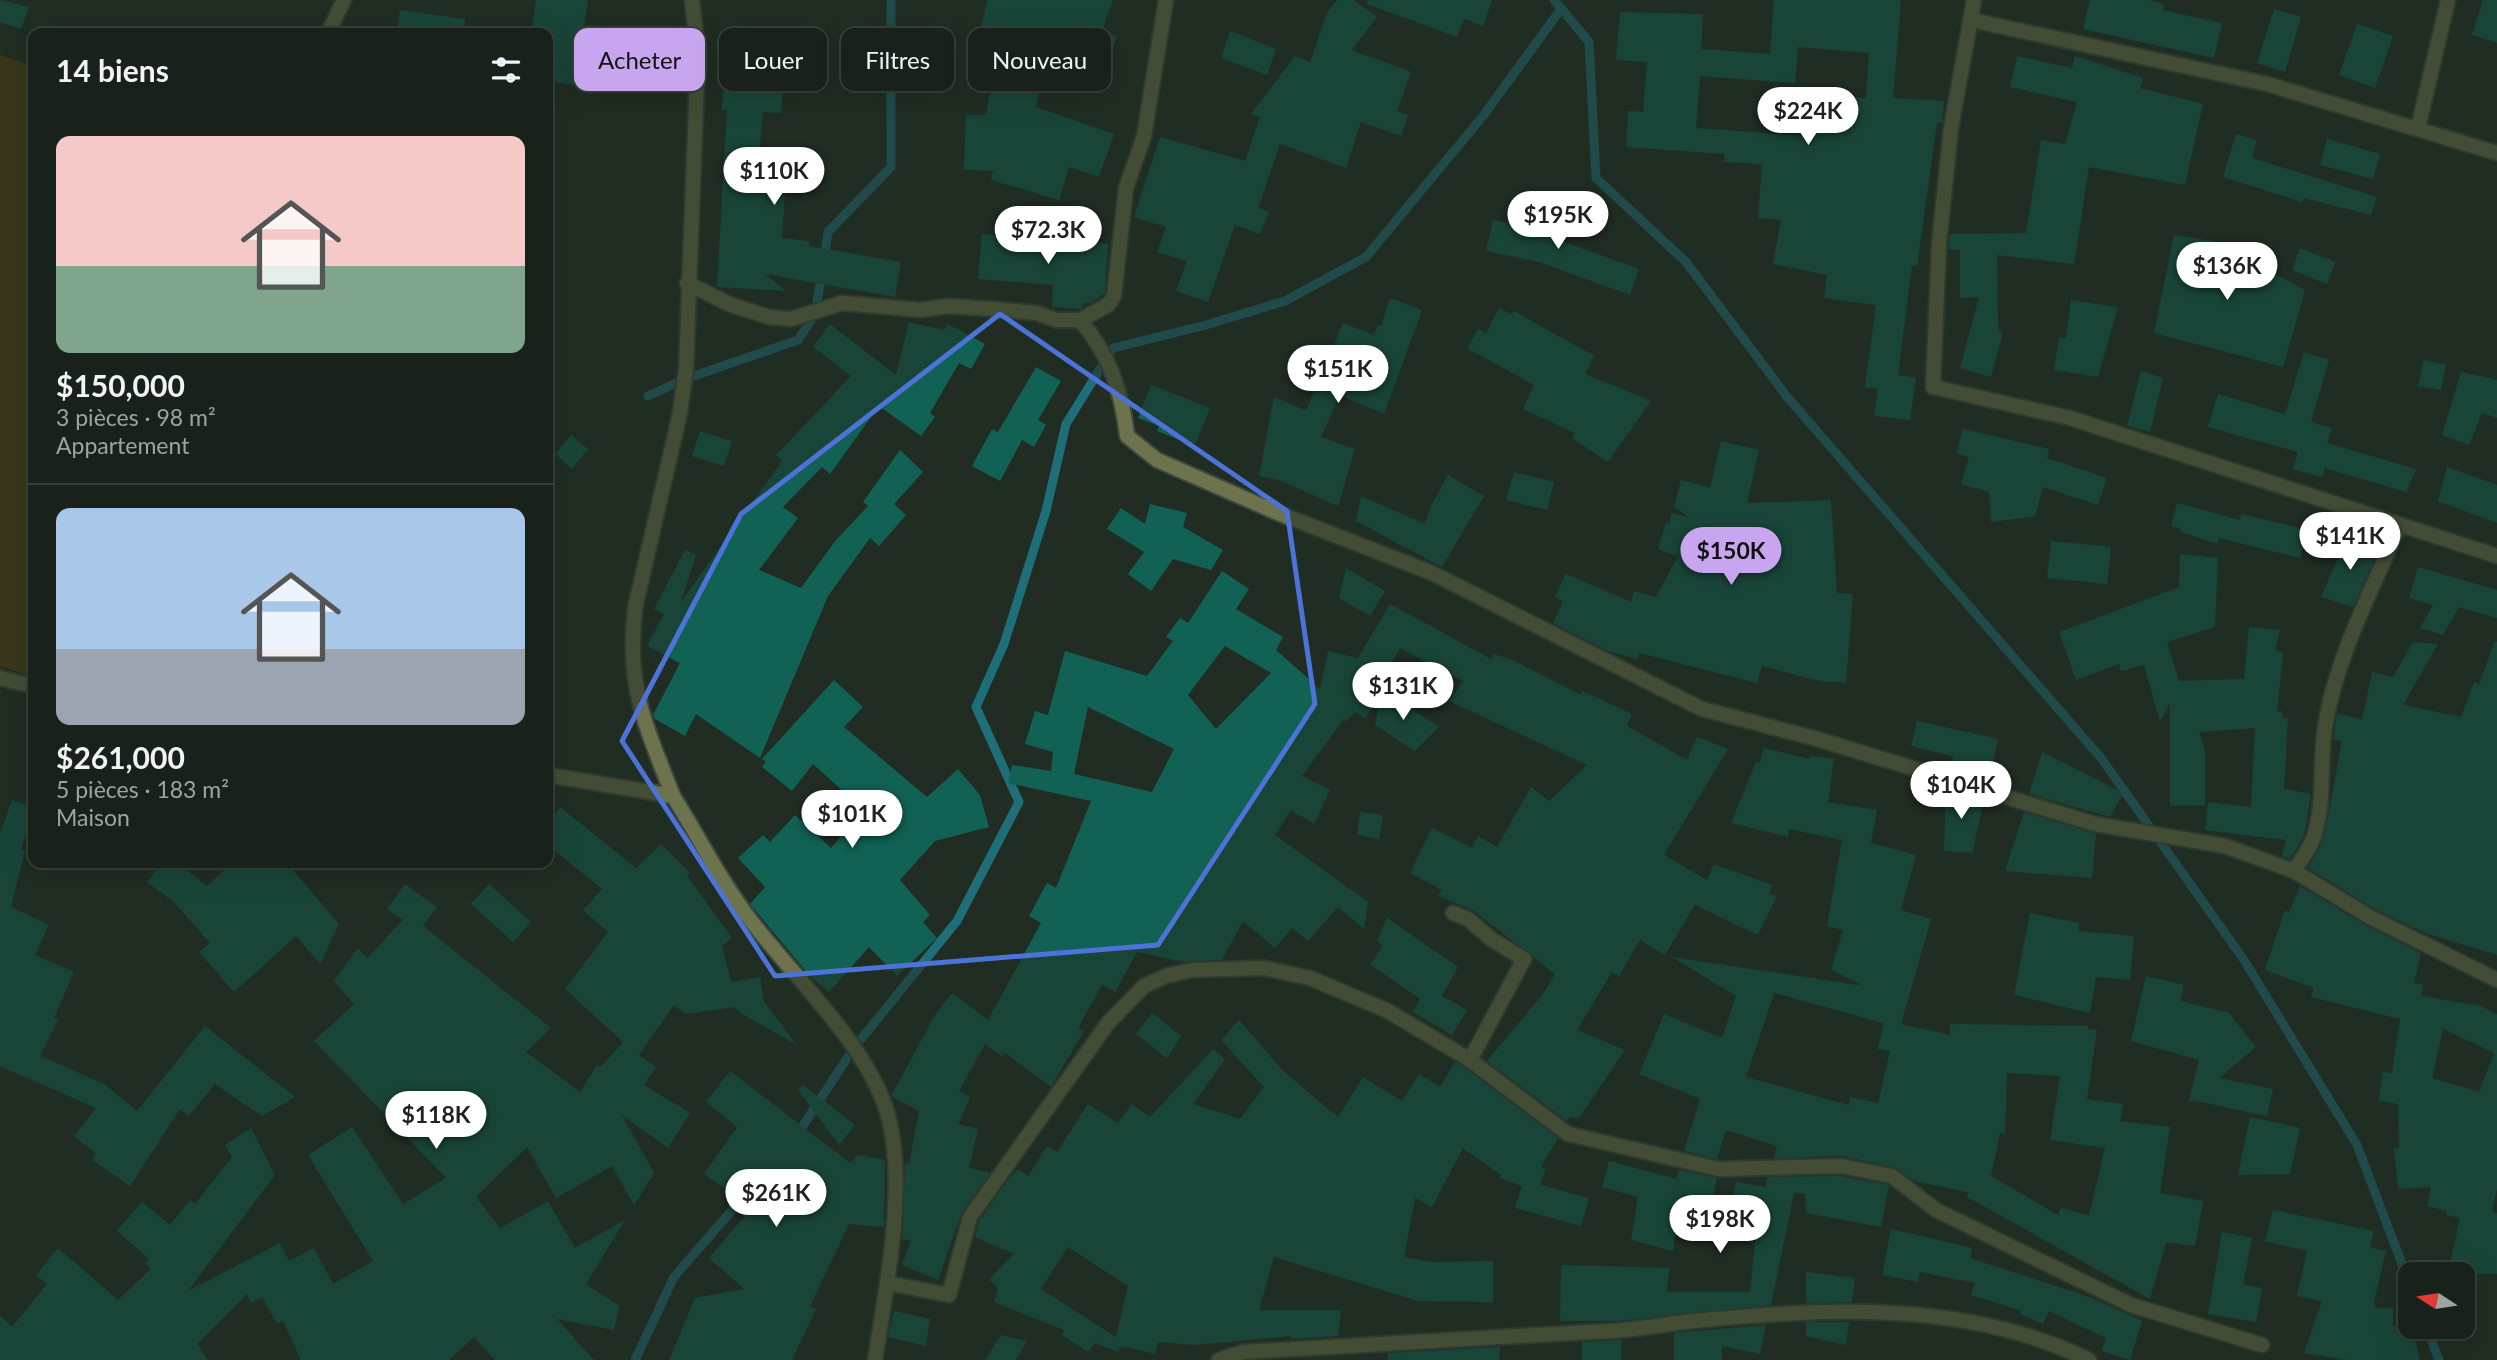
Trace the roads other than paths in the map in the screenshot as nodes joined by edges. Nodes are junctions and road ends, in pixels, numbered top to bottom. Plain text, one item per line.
1 (344, 0) edge
2 (692, 0) edge
3 (1166, 0) edge
4 (1975, 0) edge
5 (2448, 0) edge
6 (1971, 20) junction
7 (330, 28) edge
8 (2418, 128) junction
9 (2497, 153) edge
10 (687, 283) junction
11 (1080, 320) junction
12 (2400, 525) junction
13 (2497, 556) edge
14 (0, 678) edge
15 (28, 685) edge
16 (553, 776) edge
17 (673, 796) junction
18 (2294, 872) junction
19 (1453, 913) dead end
20 (2497, 980) edge
21 (1470, 1060) junction
22 (887, 1283) junction
23 (2262, 1345) dead end
24 (875, 1360) edge
25 (1219, 1360) edge
26 (2089, 1360) edge

1 - 7 street
2 - 10 street
3 - 11 street
4 - 6 street
5 - 8 street
6 - 8 street
6 - 12 street
8 - 9 street
10 - 11 street
10 - 17 street
11 - 18 street
12 - 13 street
12 - 18 street
14 - 15 street
16 - 17 street
17 - 22 street
18 - 20 street
19 - 21 street
21 - 22 street
21 - 23 street
22 - 24 street
25 - 26 street

